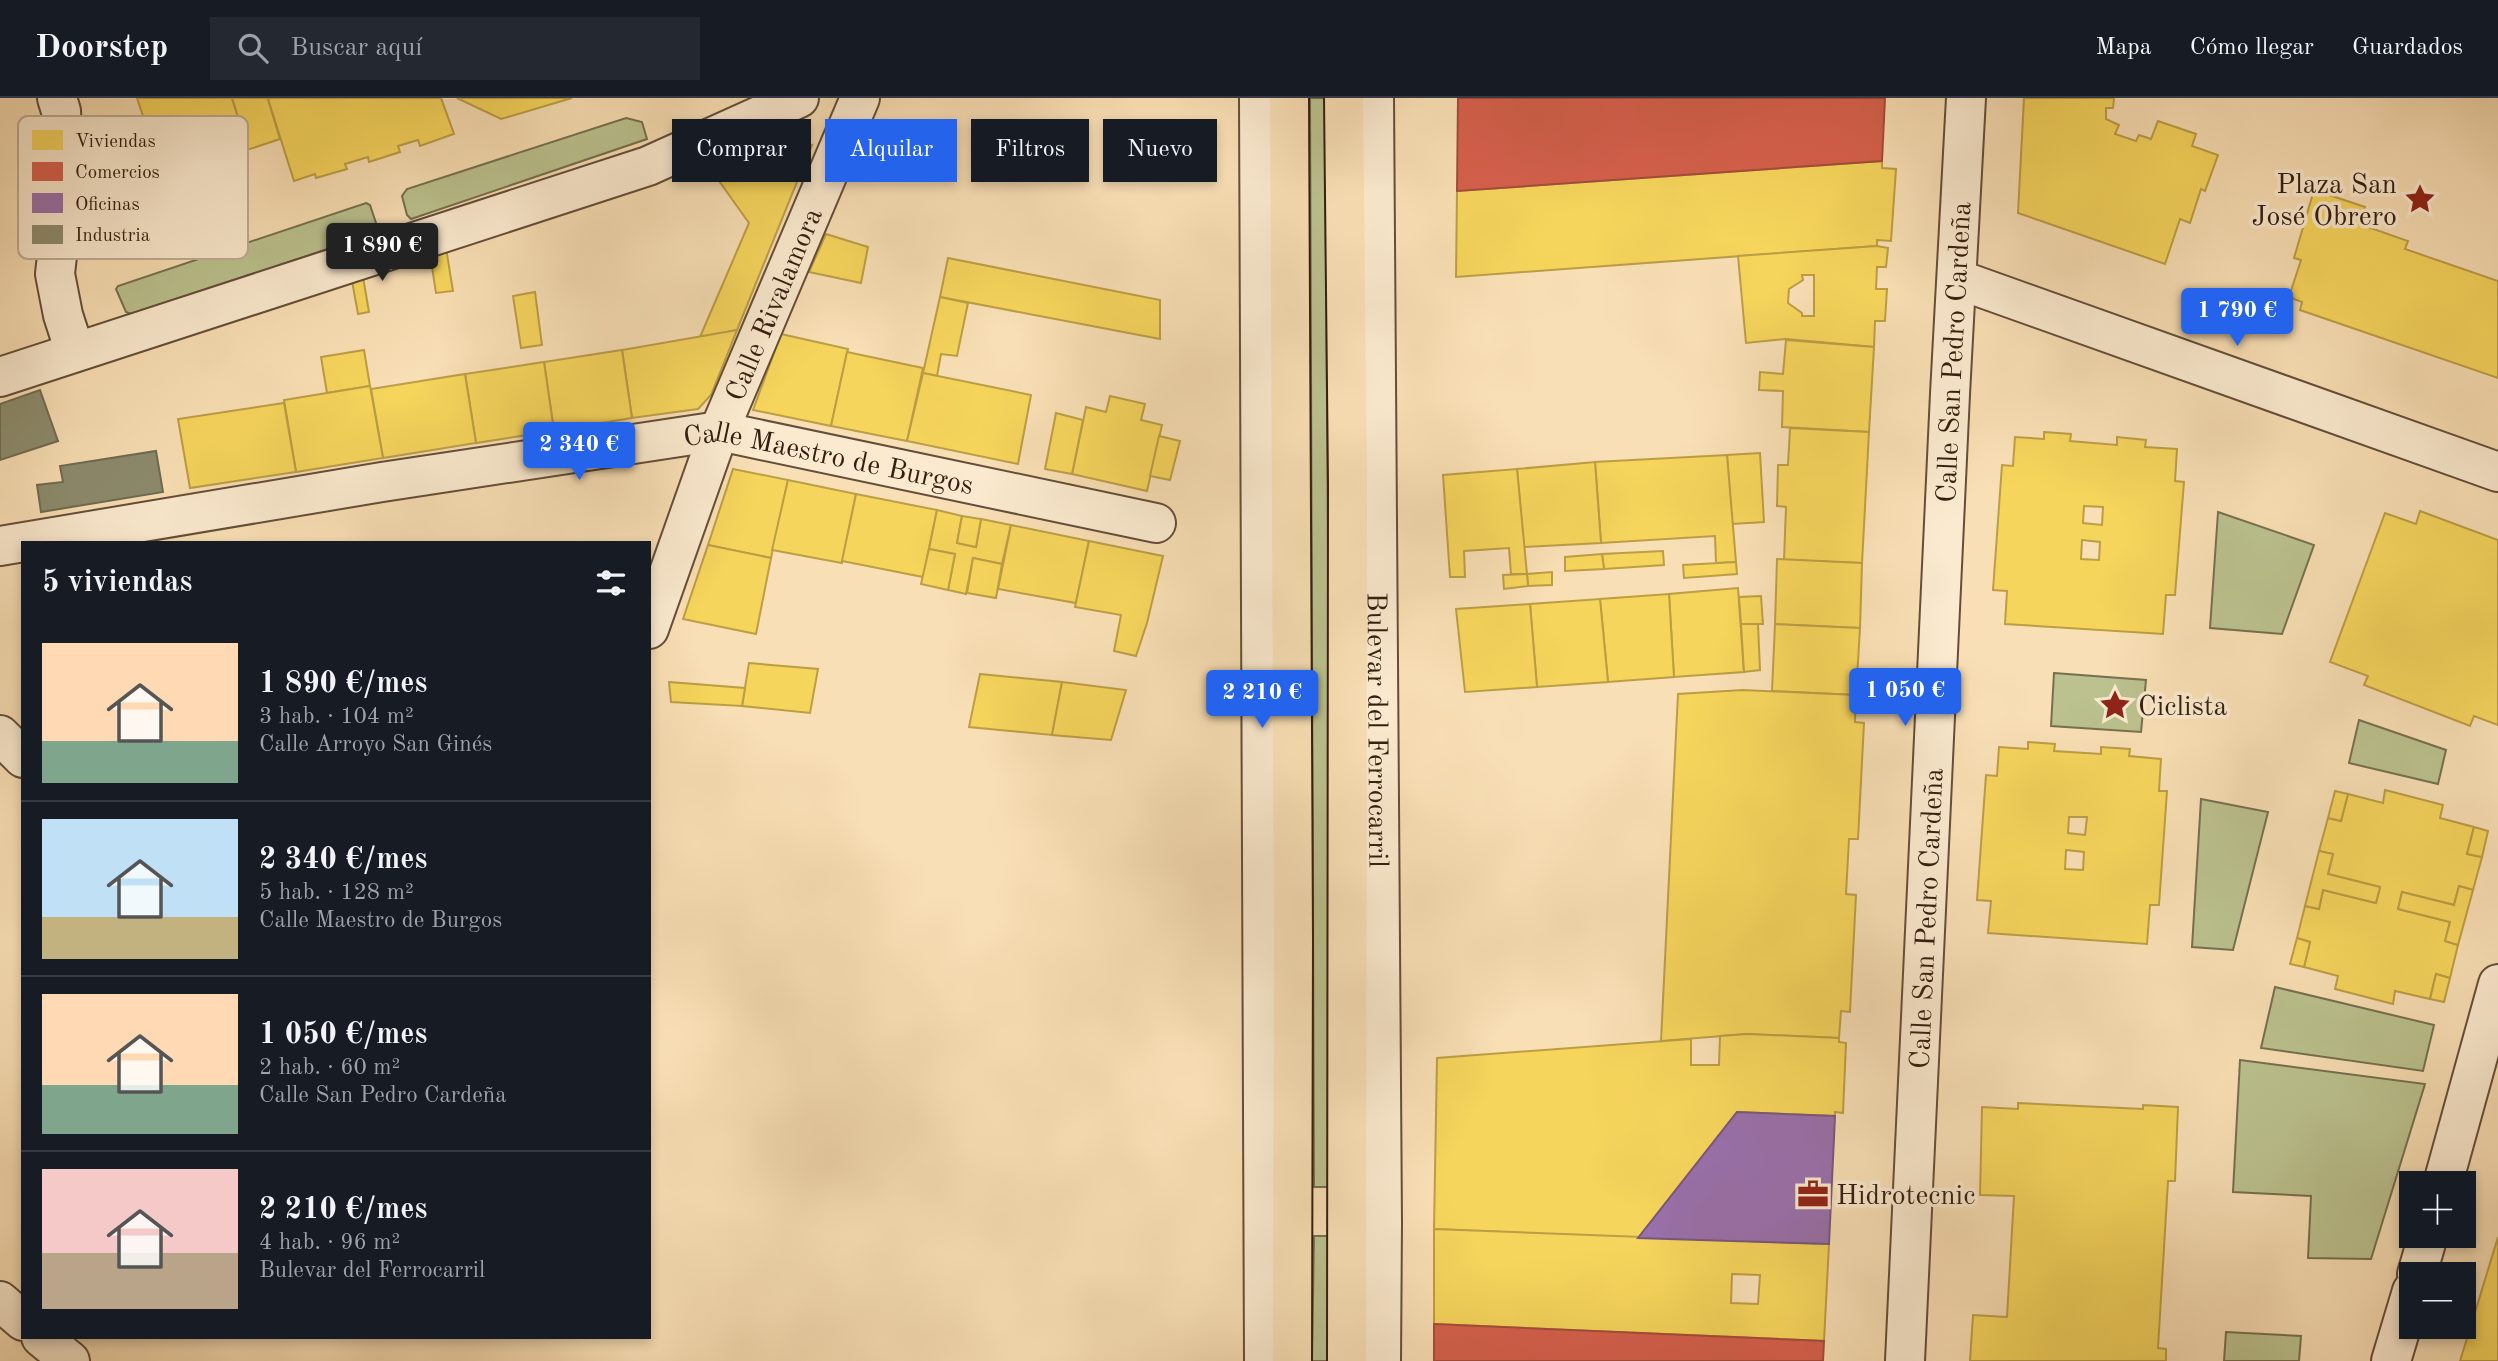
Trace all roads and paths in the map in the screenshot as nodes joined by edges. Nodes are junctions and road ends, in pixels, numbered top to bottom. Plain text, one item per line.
1 (57, 98) edge
2 (799, 98) edge
3 (860, 98) edge
4 (1259, 98) edge
5 (1289, 98) edge
6 (1344, 98) edge
7 (1374, 98) edge
8 (1966, 98) edge
9 (731, 111) edge
10 (61, 116) edge
11 (57, 259) edge
12 (1957, 279) junction
13 (75, 352) junction
14 (0, 377) edge
15 (719, 431) junction
16 (2498, 472) edge
17 (1156, 523) dead end
18 (30, 541) edge
19 (21, 542) edge
20 (0, 546) edge
21 (651, 623) edge
22 (0, 735) edge
23 (21, 756) edge
24 (2498, 984) edge
25 (2446, 1171) edge
26 (0, 1301) edge
27 (21, 1319) edge
28 (2399, 1335) edge
29 (43, 1339) edge
30 (70, 1361) edge
31 (1264, 1361) edge
32 (1292, 1361) edge
33 (1347, 1361) edge
34 (1381, 1361) edge
35 (1905, 1361) edge
36 (2391, 1361) edge

1 - 10 street
2 - 9 street
3 - 15 street, Calle Rivalamora
4 - 31 street
5 - 32 main road
6 - 33 main road, Bulevar del Ferrocarril
7 - 34 street, Bulevar del Ferrocarril
8 - 12 street, Calle San Pedro Cardeña
9 - 13 street
11 - 13 street
12 - 16 street
12 - 35 street, Calle San Pedro Cardeña
13 - 14 street
15 - 17 street, Calle Maestro de Burgos
15 - 18 street, Calle Maestro de Burgos
15 - 21 street, Calle Rivalamora
19 - 20 street, Calle Maestro de Burgos
22 - 23 street
24 - 25 street
26 - 27 street
28 - 36 street
29 - 30 street

